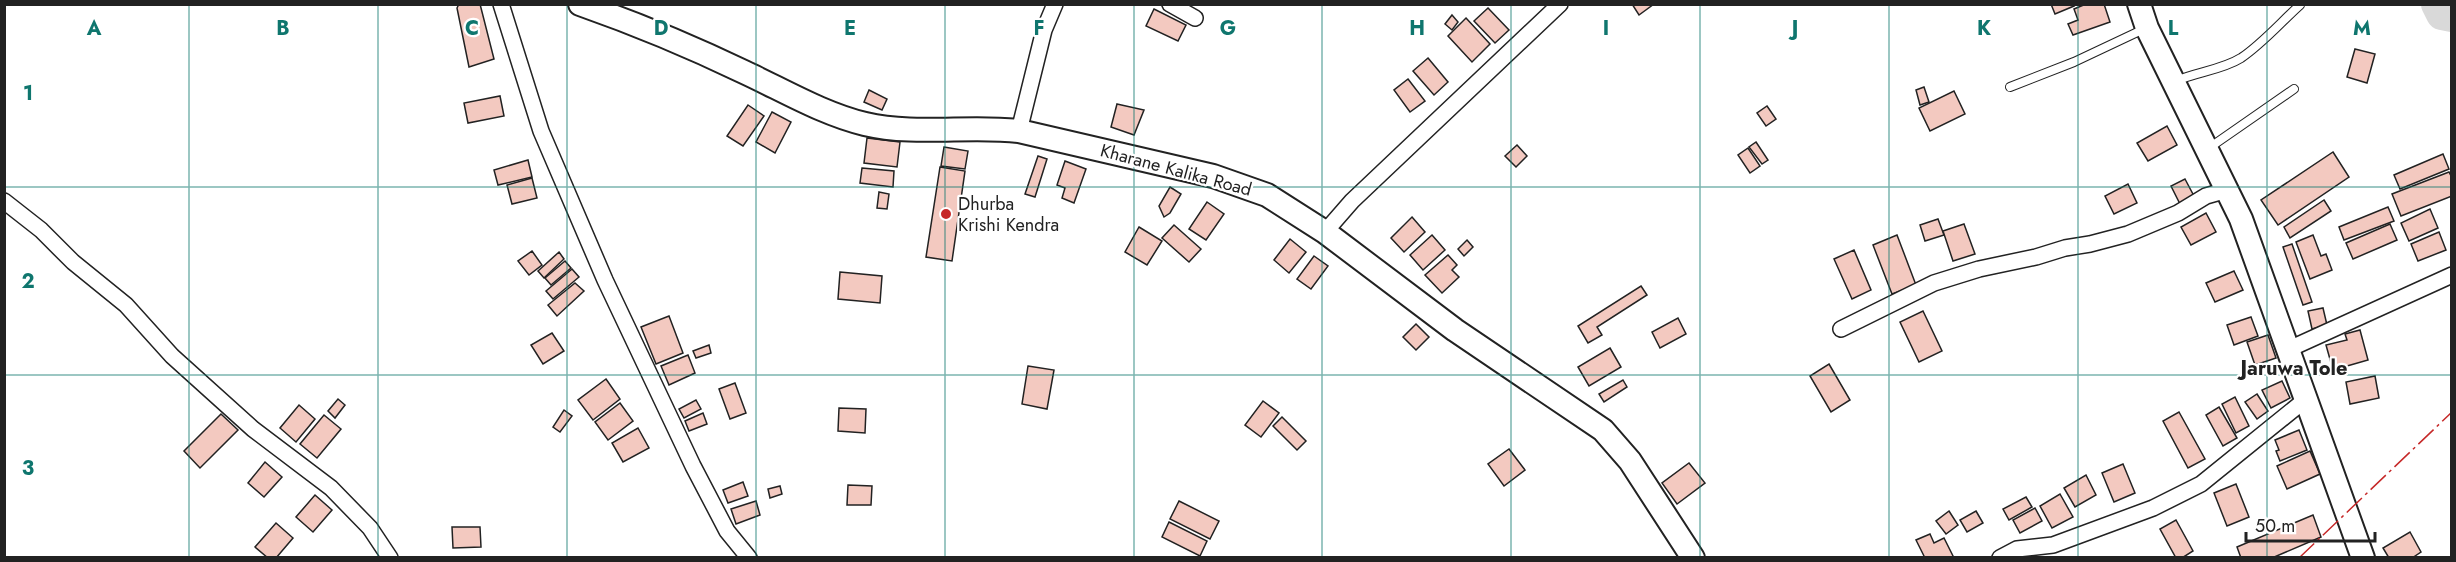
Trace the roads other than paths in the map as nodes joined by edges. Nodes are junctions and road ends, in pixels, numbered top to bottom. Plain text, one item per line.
1 (501, 4) edge
2 (580, 4) edge
3 (1055, 4) edge
4 (1170, 4) edge
5 (1560, 4) edge
6 (2139, 4) edge
7 (2300, 5) edge
8 (1195, 18) dead end
9 (2147, 28) junction
10 (2174, 81) junction
11 (2010, 87) dead end
12 (2294, 89) dead end
13 (1019, 131) junction
14 (2207, 149) junction
15 (2227, 190) junction
16 (4, 201) edge
17 (1324, 232) junction
18 (2451, 274) edge
19 (1841, 329) dead end
20 (2287, 350) junction
21 (2305, 400) junction
22 (390, 558) edge
23 (749, 558) edge
24 (1692, 558) edge
25 (2000, 558) edge
26 (2363, 558) edge

1 - 23 street
2 - 13 street, Kharane Kalika Road
3 - 13 street
4 - 8 street
5 - 17 street
6 - 9 street
7 - 10 lane
9 - 10 street
9 - 11 lane
10 - 14 street
12 - 14 lane
13 - 17 street, Kharane Kalika Road
14 - 15 street
15 - 19 street
15 - 20 street
16 - 22 street
17 - 24 street, Kharane Kalika Road
18 - 20 street
20 - 21 street
21 - 25 street
21 - 26 street

